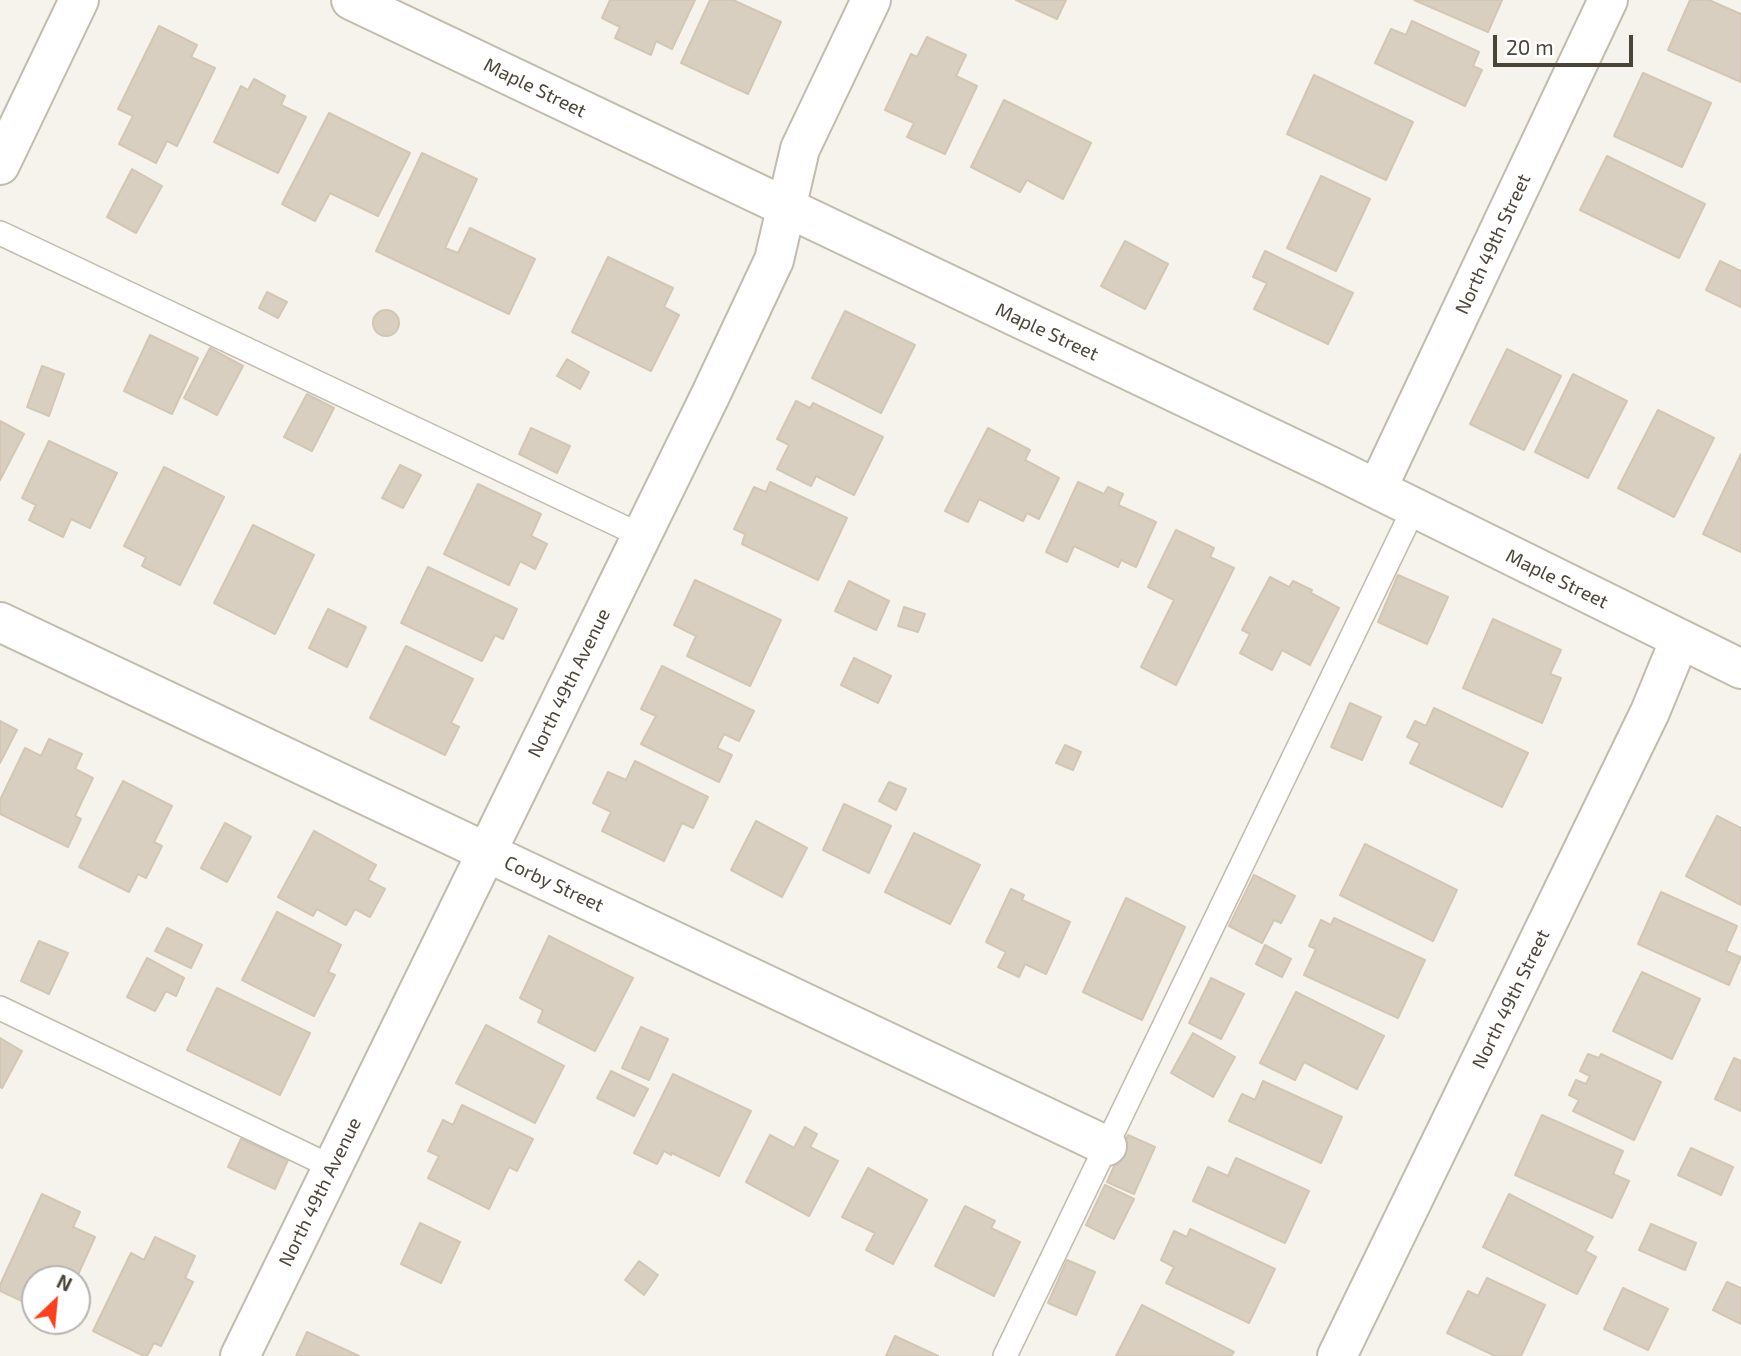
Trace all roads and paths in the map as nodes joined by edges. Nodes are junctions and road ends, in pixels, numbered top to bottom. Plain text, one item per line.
1 (79, 0) edge
2 (351, 0) edge
3 (871, 0) edge
4 (1608, 0) edge
5 (0, 164) edge
6 (786, 208) junction
7 (0, 233) edge
8 (1377, 489) junction
9 (1414, 508) junction
10 (642, 536) junction
11 (0, 622) edge
12 (1680, 639) junction
13 (1741, 669) edge
14 (486, 851) junction
15 (0, 1008) edge
16 (1107, 1146) junction
17 (332, 1167) junction
18 (240, 1356) edge
19 (1005, 1356) edge
20 (1337, 1356) edge

1 - 5 street
2 - 6 street, Maple Street
3 - 6 street, North 49th Avenue
4 - 8 street, North 49th Street
6 - 8 street, Maple Street
6 - 10 street, North 49th Avenue
7 - 10 lane
8 - 9 street, Maple Street
9 - 12 street, Maple Street
9 - 16 lane
10 - 14 street, North 49th Avenue
11 - 14 street, Corby Street
12 - 13 street, Maple Street
12 - 20 street, North 49th Street
14 - 16 street, Corby Street
14 - 17 street, North 49th Avenue
15 - 17 lane
16 - 19 lane
17 - 18 street, North 49th Avenue

